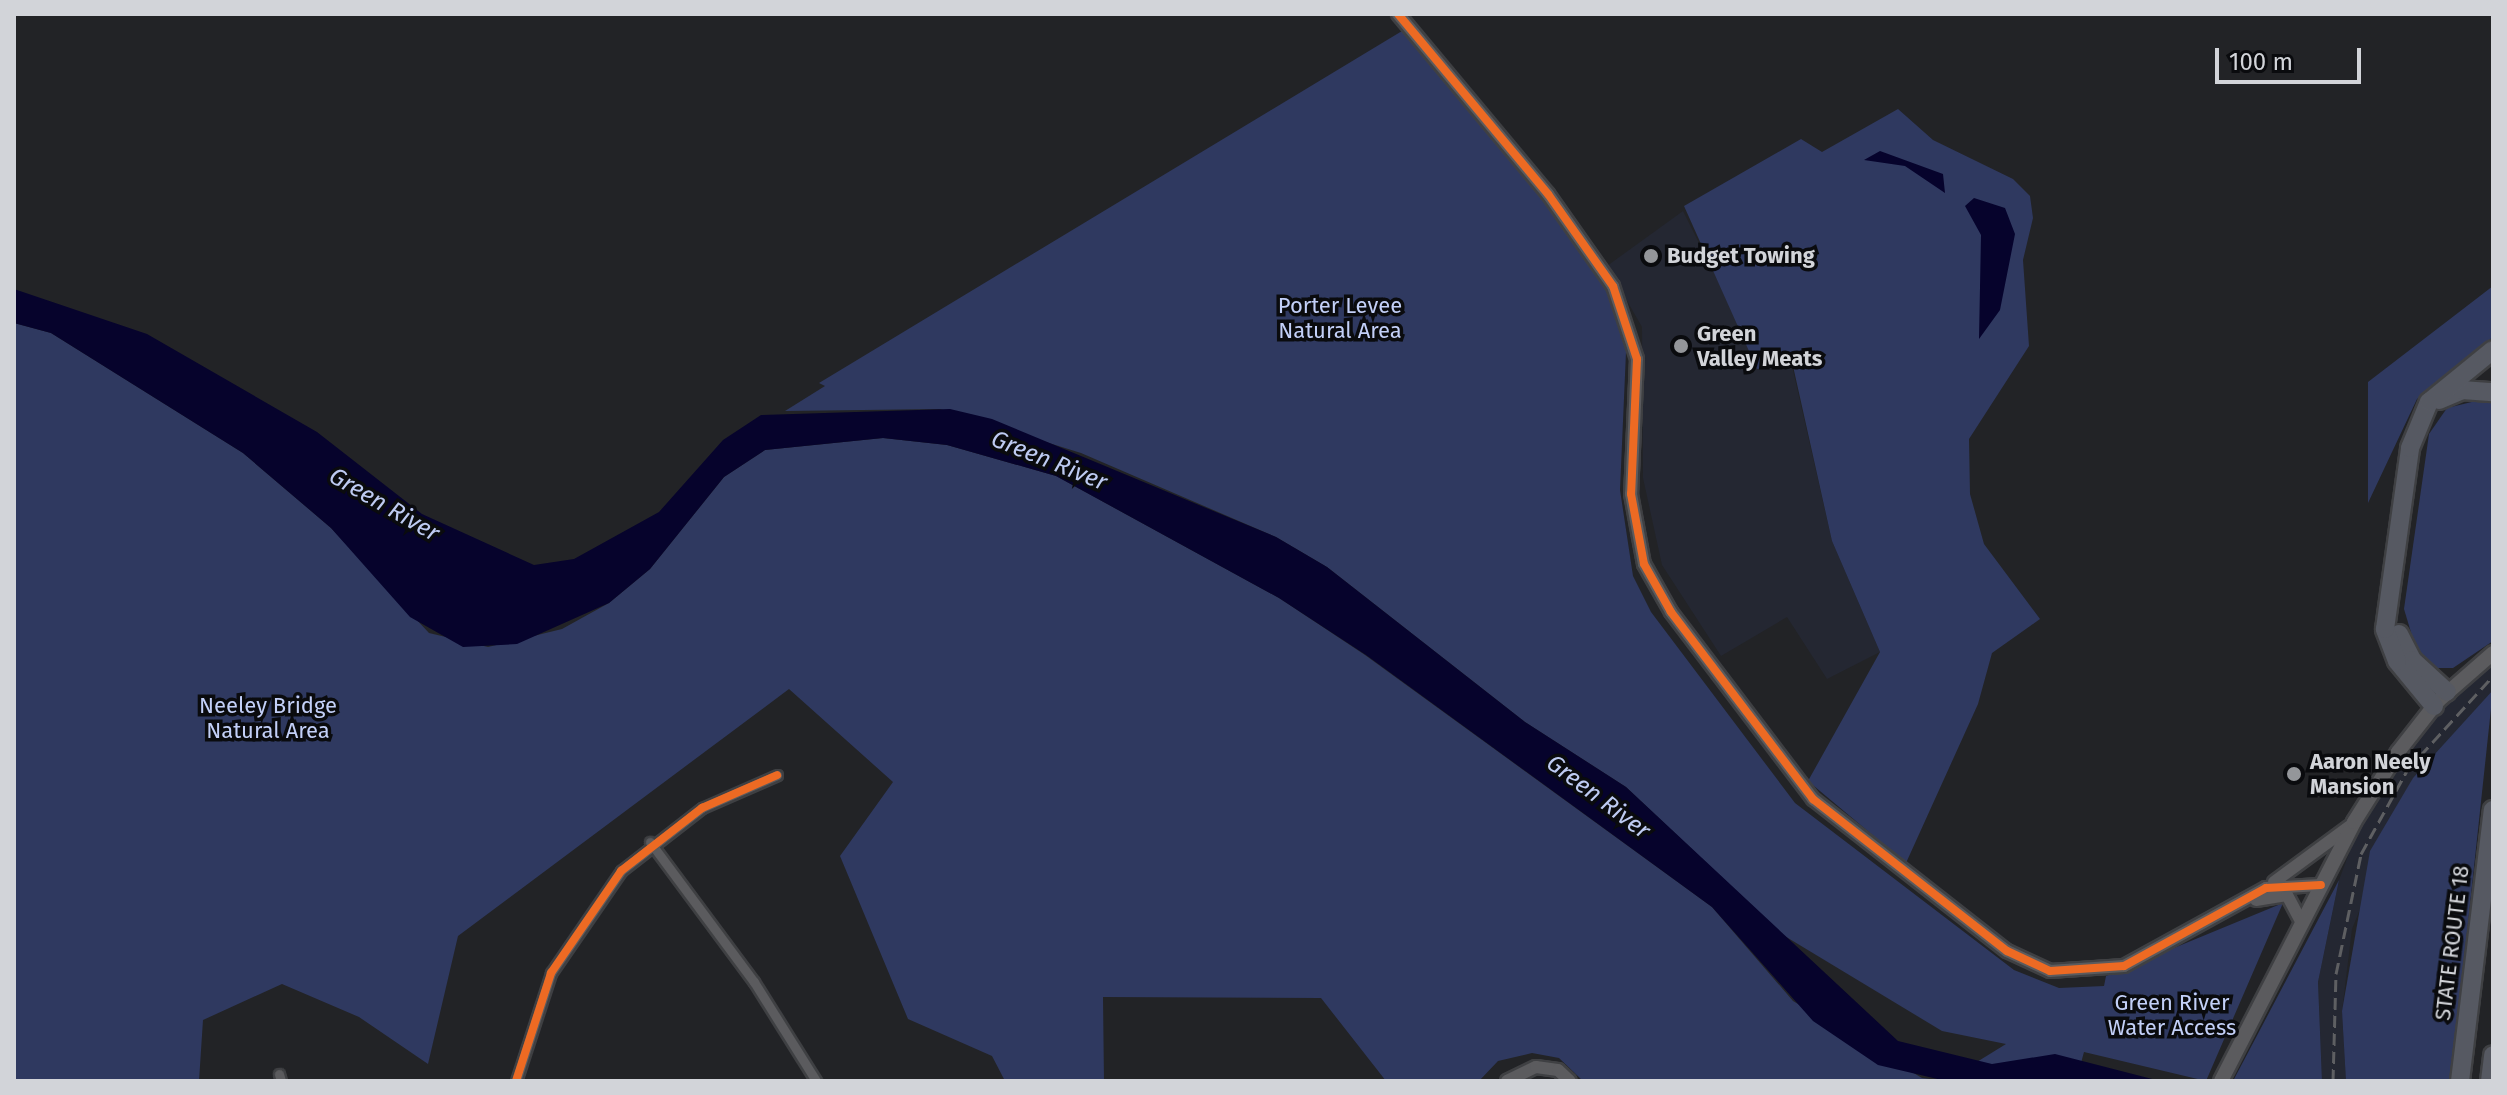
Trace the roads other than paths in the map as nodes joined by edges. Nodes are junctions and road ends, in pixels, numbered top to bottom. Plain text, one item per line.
1 (1398, 14) edge
2 (2493, 350) edge
3 (2493, 392) edge
4 (2493, 653) edge
5 (2447, 692) junction
6 (2434, 706) junction
7 (777, 775) dead end
8 (2493, 810) edge
9 (2354, 822) junction
10 (650, 842) junction
11 (2321, 885) junction
12 (2266, 888) junction
13 (2224, 914) junction
14 (2302, 923) junction
15 (2493, 1055) edge
16 (2224, 1076) edge
17 (2460, 1076) edge
18 (2490, 1078) edge
19 (516, 1081) edge
20 (816, 1081) edge
21 (1507, 1081) edge
22 (1570, 1081) edge

1 - 13 street
2 - 6 highway
3 - 5 highway
4 - 5 main road
5 - 6 main road
6 - 9 main road
7 - 10 street
8 - 17 highway, STATE ROUTE 18
9 - 11 main road
9 - 12 street
10 - 19 street
10 - 20 street
11 - 12 street
11 - 14 main road
12 - 13 street
13 - 14 street
14 - 16 main road
15 - 18 highway
21 - 22 street

